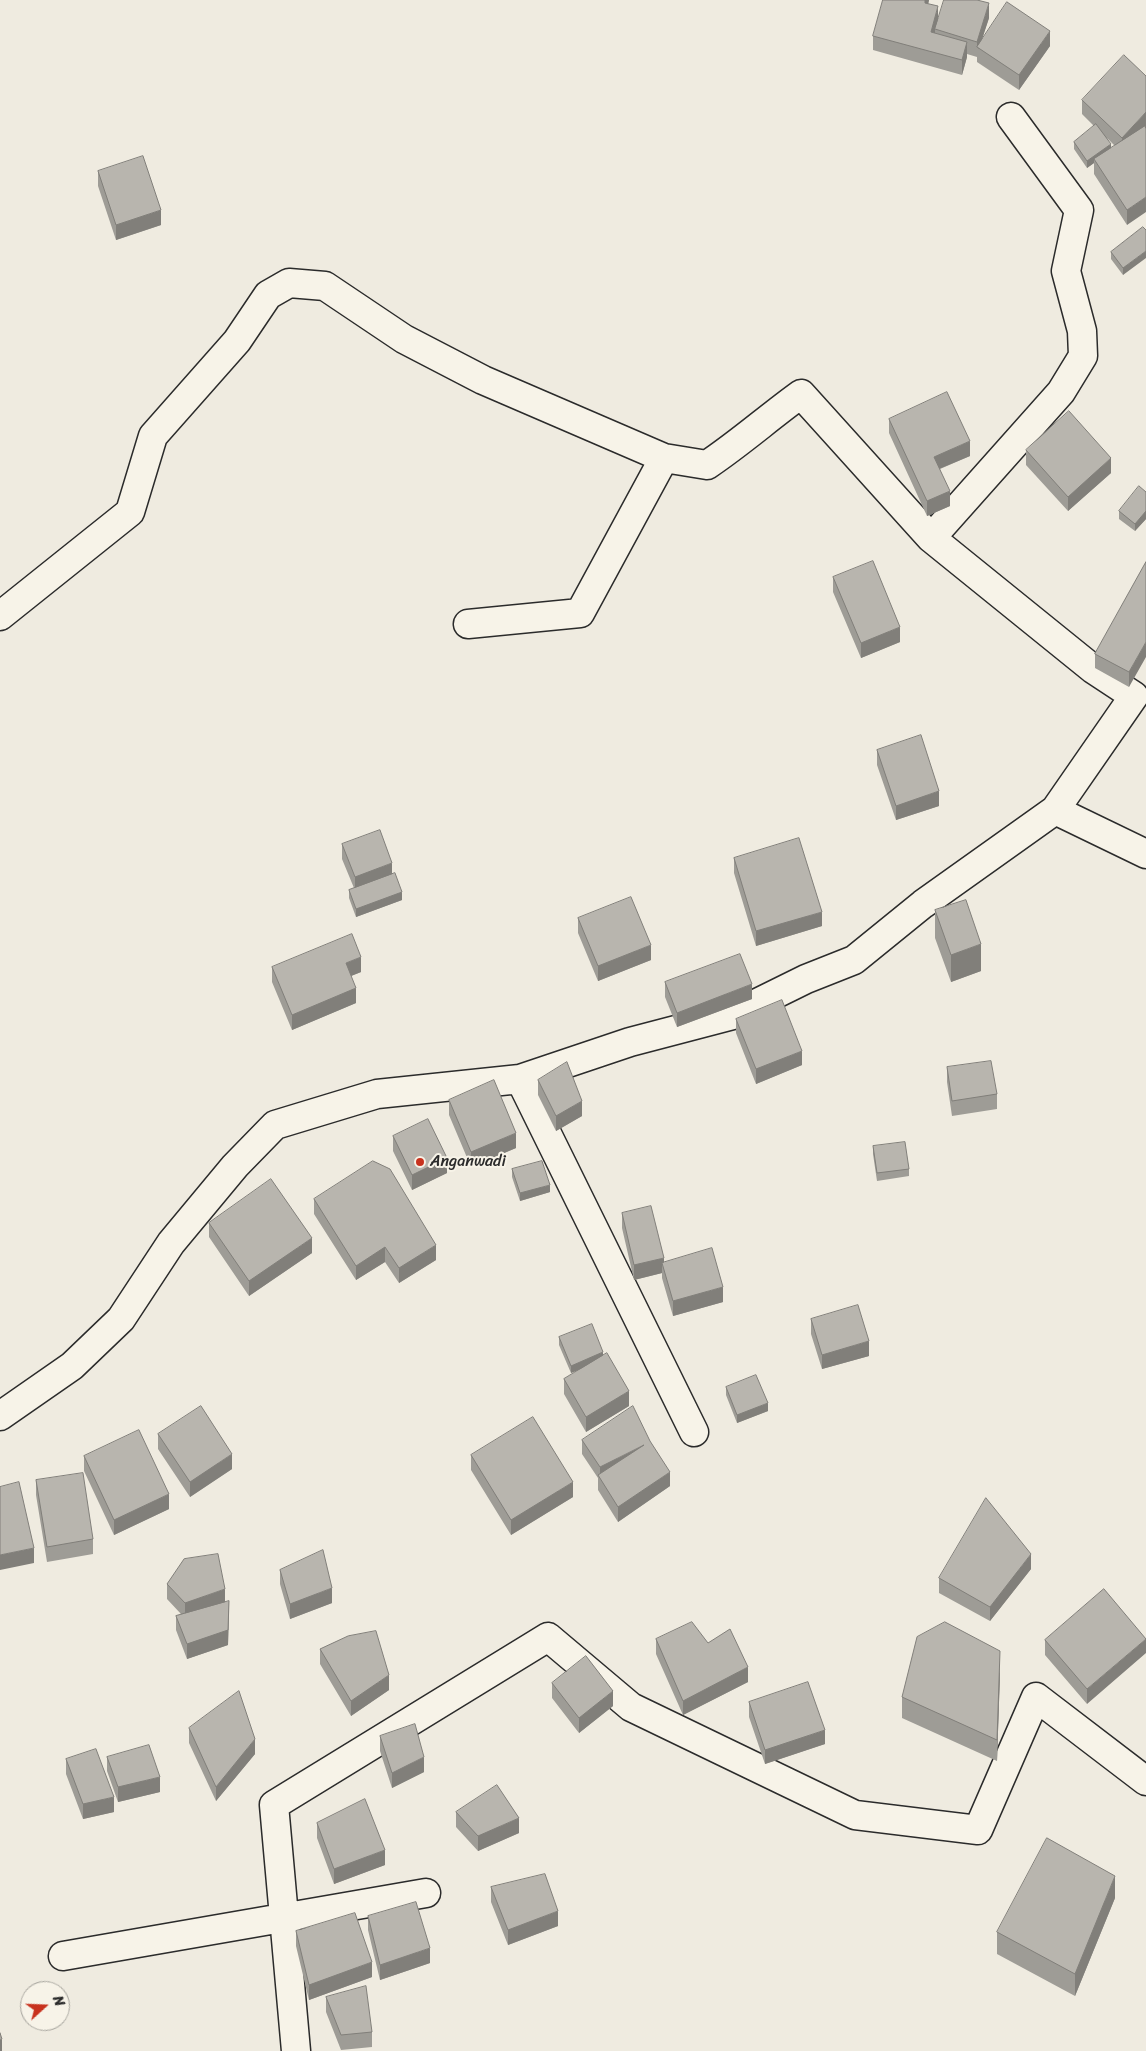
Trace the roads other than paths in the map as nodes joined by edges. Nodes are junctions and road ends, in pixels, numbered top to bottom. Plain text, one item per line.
1 (1011, 116) dead end
2 (664, 458) junction
3 (931, 538) junction
4 (0, 616) edge
5 (468, 624) dead end
6 (1055, 810) junction
7 (1146, 854) edge
8 (520, 1079) junction
9 (0, 1416) edge
10 (694, 1432) dead end
11 (1146, 1782) edge
12 (426, 1893) dead end
13 (284, 1918) junction
14 (63, 1956) dead end
15 (296, 2051) edge

1 - 3 street
2 - 3 street
2 - 4 street
2 - 5 street
3 - 6 street
6 - 7 street
6 - 8 street
8 - 9 street
8 - 10 street
11 - 13 street
12 - 13 street
13 - 14 street
13 - 15 street

